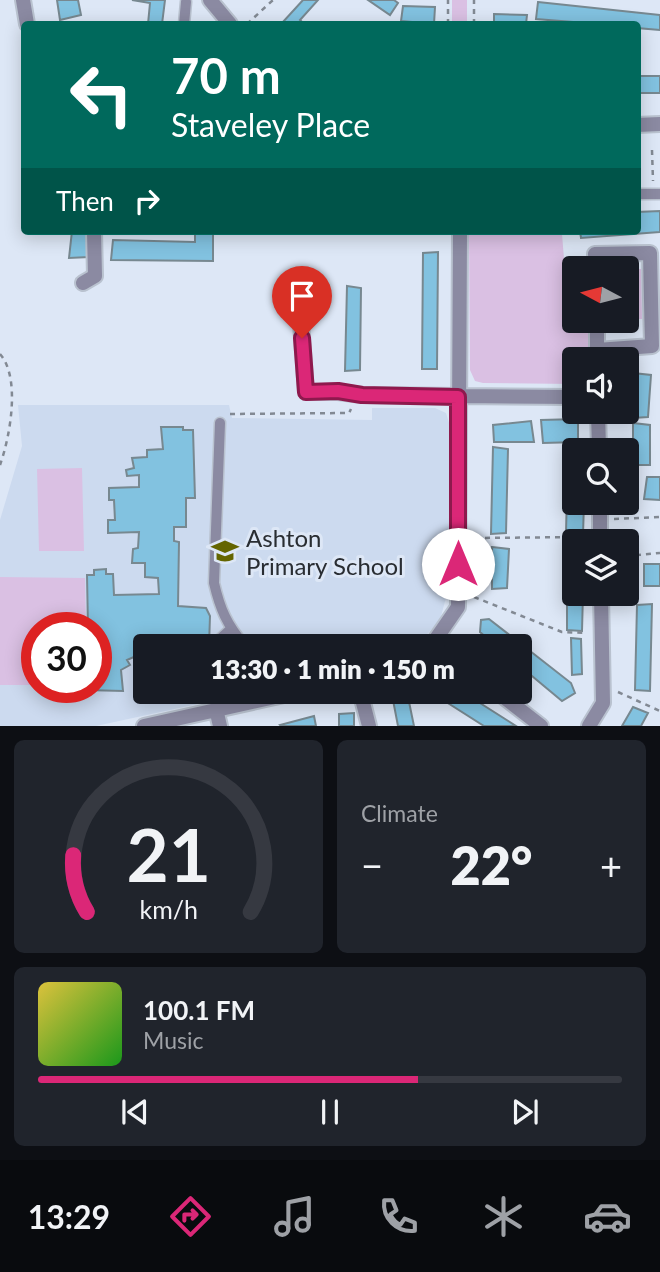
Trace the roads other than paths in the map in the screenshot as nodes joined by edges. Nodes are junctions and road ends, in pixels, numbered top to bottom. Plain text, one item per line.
1 (23, 0) edge
2 (210, 0) edge
3 (186, 2) edge
4 (26, 21) edge
5 (184, 21) edge
6 (223, 21) edge
7 (660, 124) edge
8 (641, 125) edge
9 (641, 194) edge
10 (660, 194) edge
11 (94, 235) edge
12 (460, 235) edge
13 (595, 256) edge
14 (83, 283) dead end
15 (300, 310) dead end
16 (639, 348) edge
17 (458, 397) junction
18 (562, 397) edge
19 (220, 423) road end
20 (601, 606) edge
21 (231, 629) junction
22 (226, 634) edge
23 (235, 634) edge
24 (441, 634) edge
25 (232, 704) edge
26 (363, 704) edge
27 (513, 704) edge
28 (216, 709) junction
29 (144, 726) edge
30 (220, 726) edge
31 (369, 726) edge
32 (541, 726) edge
33 (589, 726) edge

1 - 4 street
2 - 6 street
3 - 5 lane
7 - 8 street
9 - 10 lane
11 - 14 street
12 - 17 street
13 - 16 street
15 - 17 street
17 - 18 street
17 - 24 street
19 - 21 lane
20 - 33 street
21 - 22 lane
21 - 23 lane
25 - 28 street
26 - 31 street
27 - 32 street
28 - 29 street
28 - 30 street

